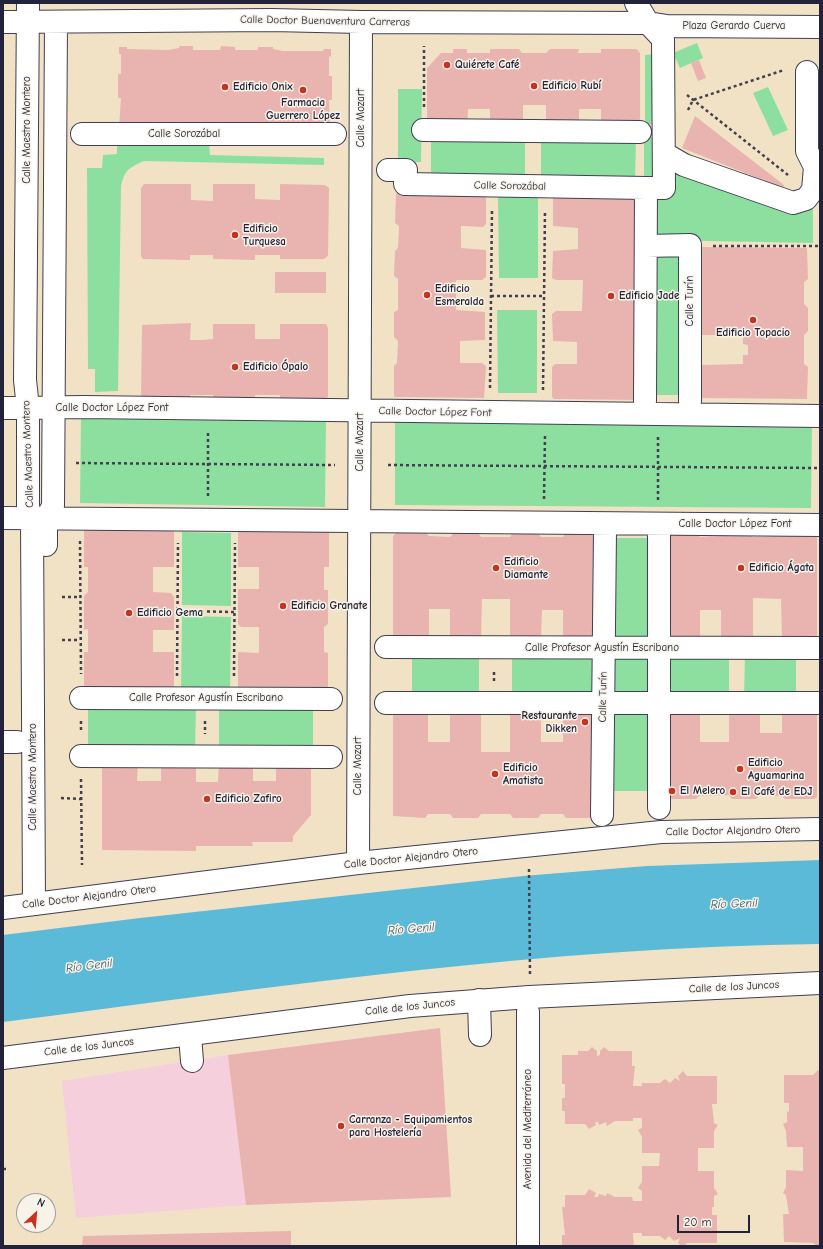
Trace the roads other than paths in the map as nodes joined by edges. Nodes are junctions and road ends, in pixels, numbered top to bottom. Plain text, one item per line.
1 (636, 3) edge
2 (272, 11) edge
3 (28, 13) edge
4 (3, 22) edge
5 (56, 22) junction
6 (361, 22) junction
7 (648, 23) junction
8 (820, 27) edge
9 (797, 70) road end
10 (423, 130) road end
11 (640, 132) dead end
12 (82, 134) dead end
13 (335, 134) dead end
14 (665, 154) junction
15 (817, 168) edge
16 (388, 170) dead end
17 (646, 188) junction
18 (646, 246) junction
19 (645, 401) dead end
20 (690, 401) dead end
21 (3, 408) edge
22 (28, 408) junction
23 (54, 408) junction
24 (360, 411) junction
25 (810, 416) edge
26 (3, 518) edge
27 (39, 519) junction
28 (359, 521) junction
29 (820, 525) edge
30 (605, 531) dead end
31 (659, 531) dead end
32 (386, 647) dead end
33 (604, 648) junction
34 (659, 648) junction
35 (819, 648) dead end
36 (81, 698) dead end
37 (331, 699) dead end
38 (386, 703) dead end
39 (603, 703) junction
40 (659, 703) junction
41 (818, 703) dead end
42 (81, 756) dead end
43 (331, 757) dead end
44 (659, 808) dead end
45 (602, 815) dead end
46 (820, 829) edge
47 (358, 863) junction
48 (40, 903) junction
49 (3, 908) edge
50 (820, 983) edge
51 (479, 1000) junction
52 (528, 1012) dead end
53 (190, 1035) junction
54 (480, 1035) dead end
55 (3, 1058) edge
56 (192, 1061) dead end
57 (528, 1246) edge

1 - 7 street
2 - 5 street, Calle Doctor Buenaventura Carreras
2 - 6 street, Calle Doctor Buenaventura Carreras
3 - 4 street, Calle Doctor Buenaventura Carreras
3 - 5 street, Calle Doctor Buenaventura Carreras
3 - 22 street, Calle Maestro Montero
5 - 23 street, Calle Maestro Montero
6 - 7 street, Calle Doctor Buenaventura Carreras
6 - 24 street, Calle Mozart
7 - 8 street, Plaza Gerardo Cuerva
7 - 14 street
9 - 15 street
10 - 11 street
12 - 13 street, Calle Sorozábal
14 - 15 street
14 - 17 street
16 - 17 street, Calle Sorozábal
17 - 18 street
18 - 19 street
18 - 20 street, Calle Turín
21 - 22 street, Calle Doctor López Font
22 - 23 street, Calle Doctor López Font
22 - 27 street, Calle Maestro Montero
23 - 24 street, Calle Doctor López Font
23 - 27 street, Calle Maestro Montero
24 - 25 street, Calle Doctor López Font
24 - 28 street, Calle Mozart
26 - 27 street, Calle Doctor López Font
27 - 28 street, Calle Doctor López Font
27 - 48 street, Calle Maestro Montero
28 - 29 street, Calle Doctor López Font
28 - 47 street, Calle Mozart
30 - 33 street, Calle Turín
31 - 34 street
32 - 33 street, Calle Profesor Agustín Escribano
33 - 34 street, Calle Profesor Agustín Escribano
33 - 39 street, Calle Turín
34 - 35 street, Calle Profesor Agustín Escribano
34 - 40 street
36 - 37 street, Calle Profesor Agustín Escribano
38 - 39 street
39 - 40 street
39 - 45 street, Calle Turín
40 - 41 street
40 - 44 street
42 - 43 street
46 - 47 street, Calle Doctor Alejandro Otero
47 - 48 street, Calle Doctor Alejandro Otero
48 - 49 street, Calle Doctor Alejandro Otero
50 - 51 street, Calle de los Juncos
51 - 53 street, Calle de los Juncos
51 - 54 street
52 - 57 street, Avenida del Mediterráneo
53 - 55 street, Calle de los Juncos
53 - 56 street

